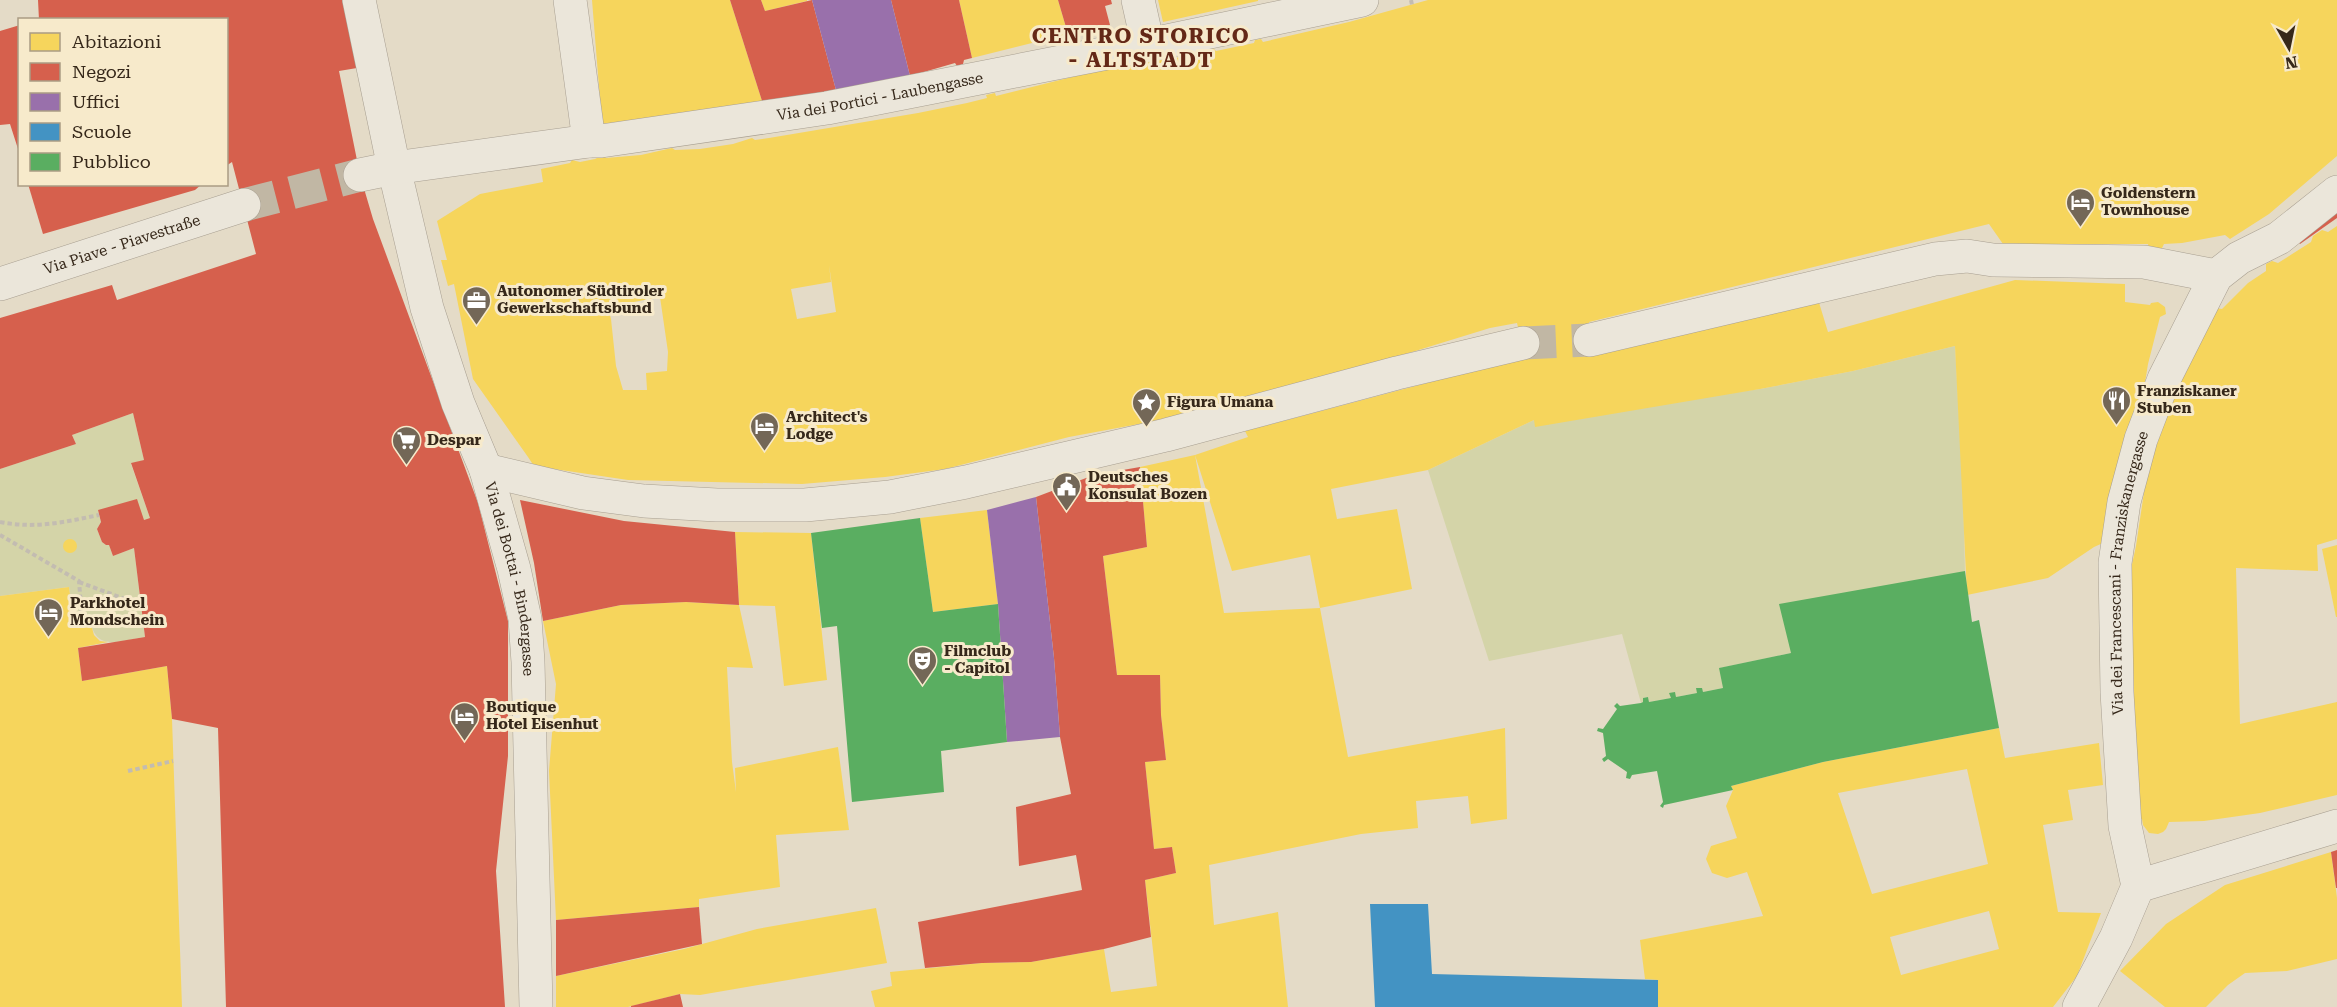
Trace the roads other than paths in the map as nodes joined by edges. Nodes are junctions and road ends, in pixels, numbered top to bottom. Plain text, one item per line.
1 (359, 0) edge
2 (570, 0) edge
3 (1138, 0) edge
4 (1362, 0) edge
5 (1148, 45) junction
6 (589, 141) junction
7 (394, 168) junction
8 (360, 175) tunnel mouth
9 (2337, 192) edge
10 (244, 205) tunnel mouth
11 (2216, 276) junction
12 (0, 284) edge
13 (1590, 340) tunnel mouth
14 (1523, 343) tunnel mouth
15 (486, 470) junction
16 (2337, 826) edge
17 (2138, 886) junction
18 (536, 1007) edge
19 (2079, 1007) edge

1 - 7 street, Via dei Bottai - Bindergasse
2 - 6 street
3 - 5 street
4 - 5 street, Via dei Portici - Laubengasse
5 - 6 street, Via dei Portici - Laubengasse
6 - 7 street, Via dei Portici - Laubengasse
7 - 8 street, Via dei Portici - Laubengasse
7 - 15 street, Via dei Bottai - Bindergasse
9 - 11 street
10 - 12 street, Via Piave - Piavestraße
11 - 13 street
11 - 17 street, Via dei Francescani - Franziskanergasse
14 - 15 street
15 - 18 street, Via dei Bottai - Bindergasse
16 - 17 street
17 - 19 street

